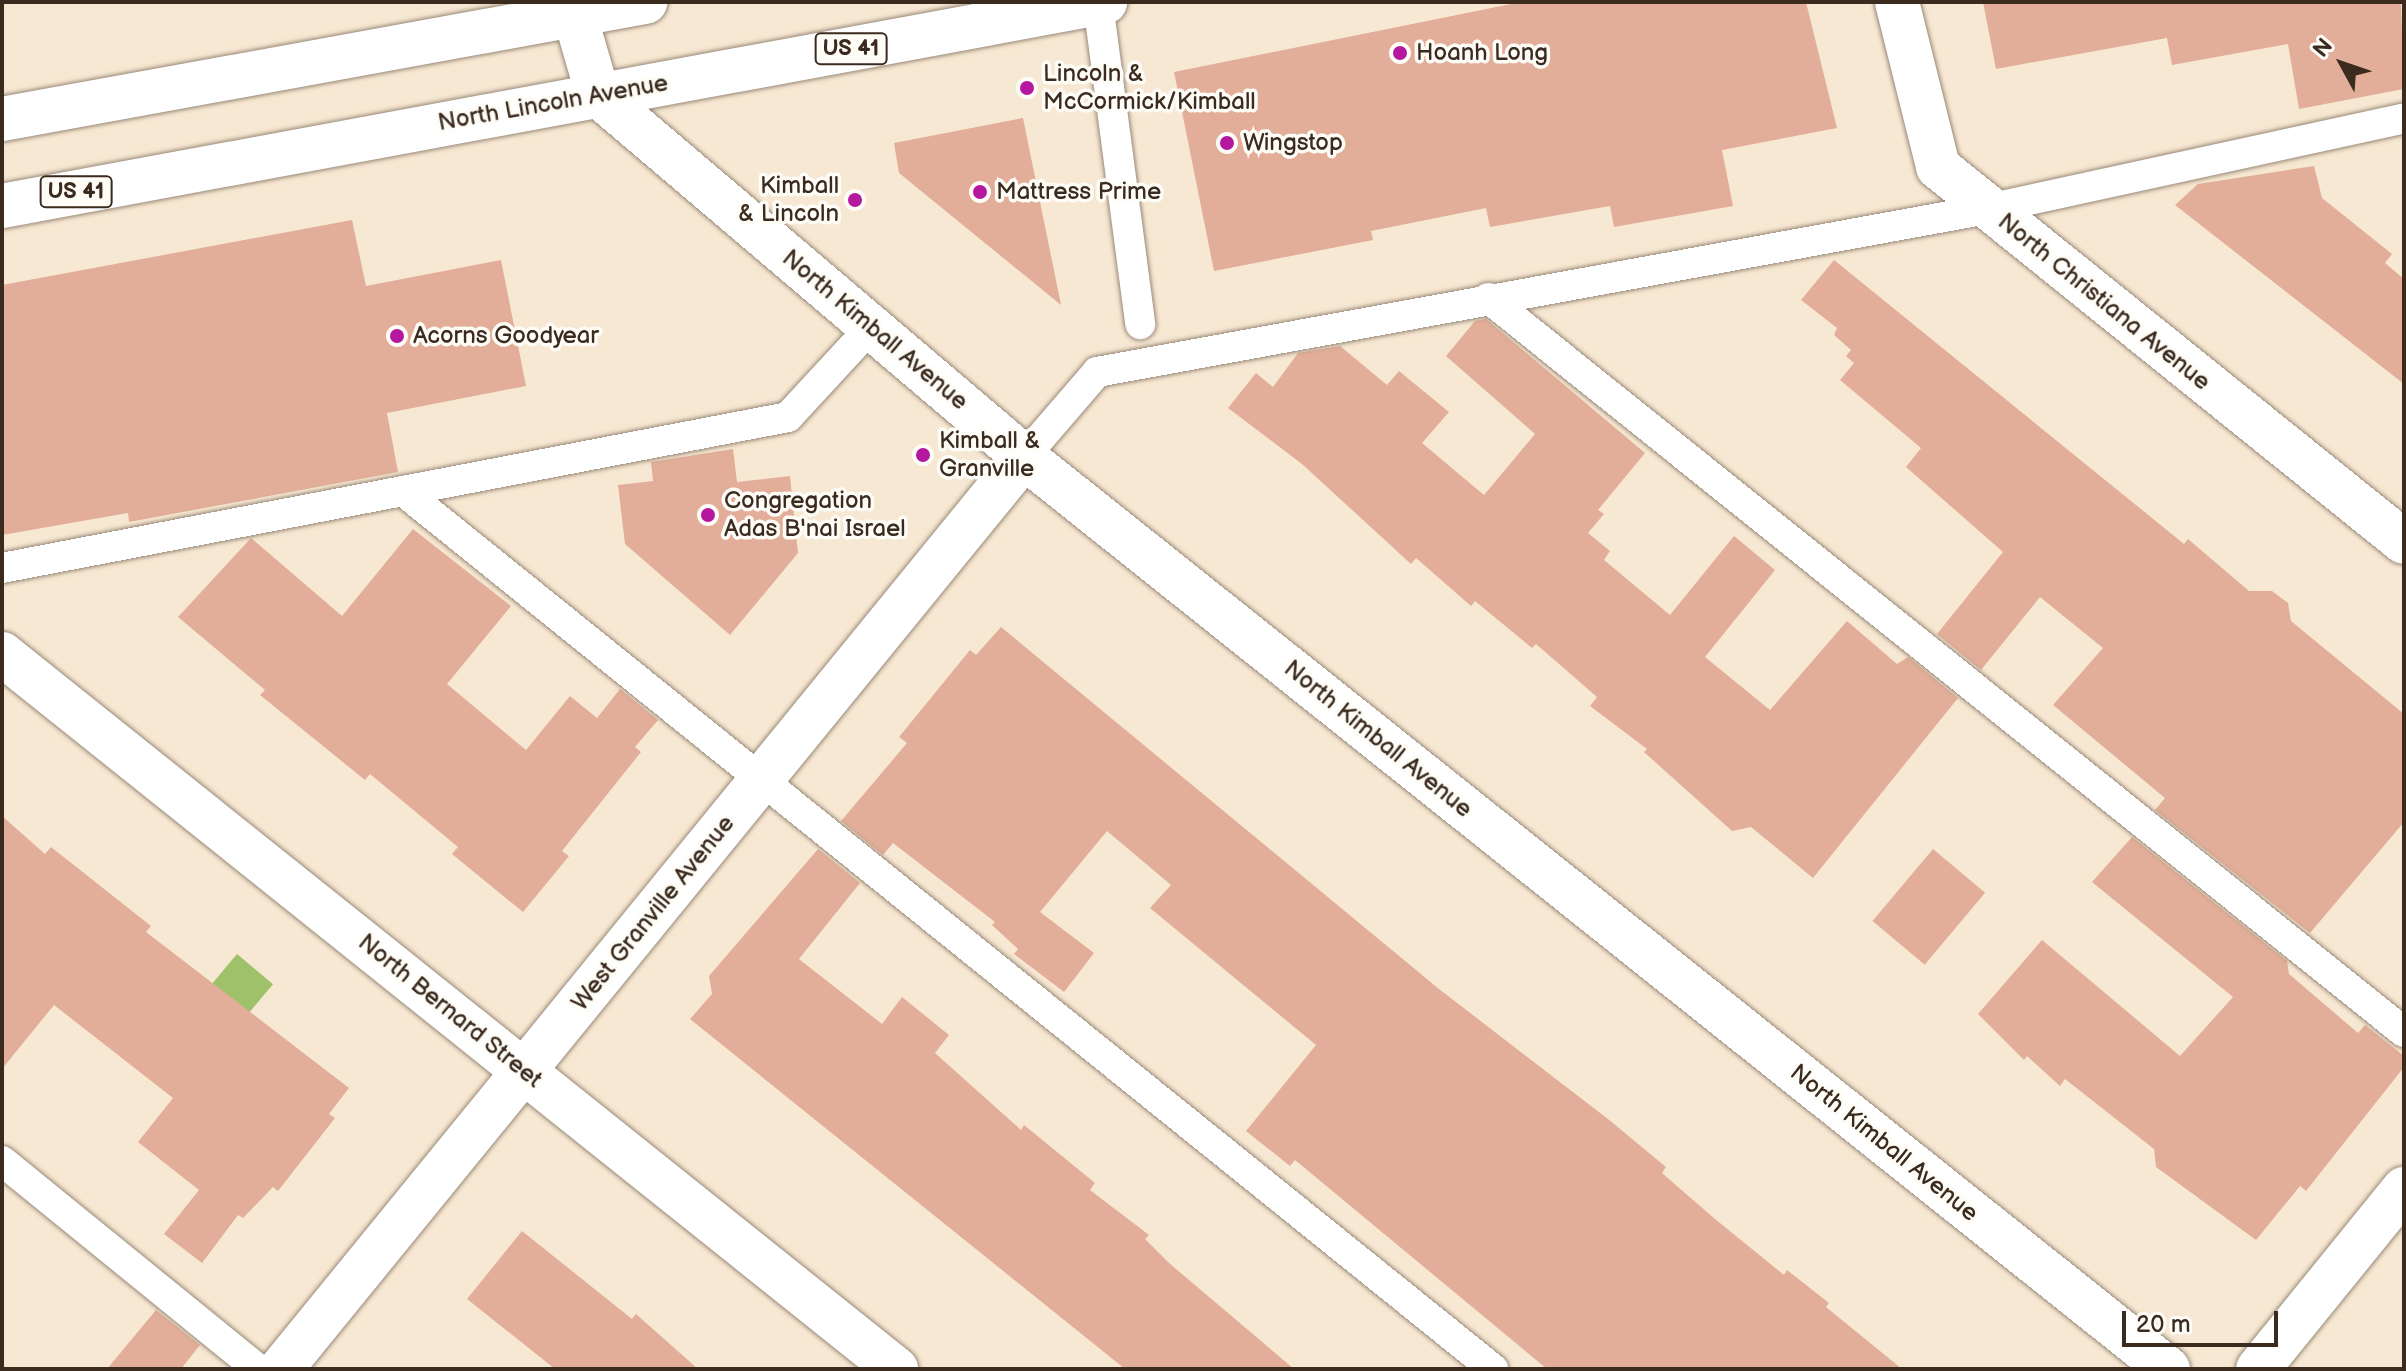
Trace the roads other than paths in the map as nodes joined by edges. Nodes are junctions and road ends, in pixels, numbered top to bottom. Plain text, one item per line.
1 (645, 2) edge
2 (1897, 2) edge
3 (1101, 3) edge
4 (574, 9) edge
5 (598, 95) junction
6 (2404, 118) edge
7 (2, 119) edge
8 (2, 206) edge
9 (1988, 209) junction
10 (1488, 298) junction
11 (1140, 324) dead end
12 (871, 327) junction
13 (1024, 457) junction
14 (403, 491) junction
15 (2404, 542) edge
16 (2, 568) edge
17 (2, 654) edge
18 (760, 782) junction
19 (2404, 1032) edge
20 (525, 1071) junction
21 (2, 1161) edge
22 (2404, 1189) edge
23 (258, 1369) edge
24 (281, 1369) edge
25 (896, 1369) edge
26 (1493, 1369) edge
27 (2168, 1369) edge
28 (2258, 1369) edge

1 - 4 street
2 - 9 street, North Christiana Avenue
3 - 5 street, North Lincoln Avenue / US 41
3 - 11 lane
4 - 5 street
4 - 7 street
5 - 8 street, North Lincoln Avenue / US 41
5 - 12 street, North Kimball Avenue
6 - 9 lane
9 - 10 lane
9 - 15 street, North Christiana Avenue
10 - 13 lane
10 - 19 lane
12 - 13 street, North Kimball Avenue
12 - 14 lane
13 - 18 street, West Granville Avenue
13 - 27 street, North Kimball Avenue
14 - 16 lane
14 - 18 lane
17 - 20 street, North Bernard Street
18 - 20 street, West Granville Avenue
18 - 26 lane
20 - 24 street, West Granville Avenue
20 - 25 street, North Bernard Street
21 - 23 lane
22 - 28 street

